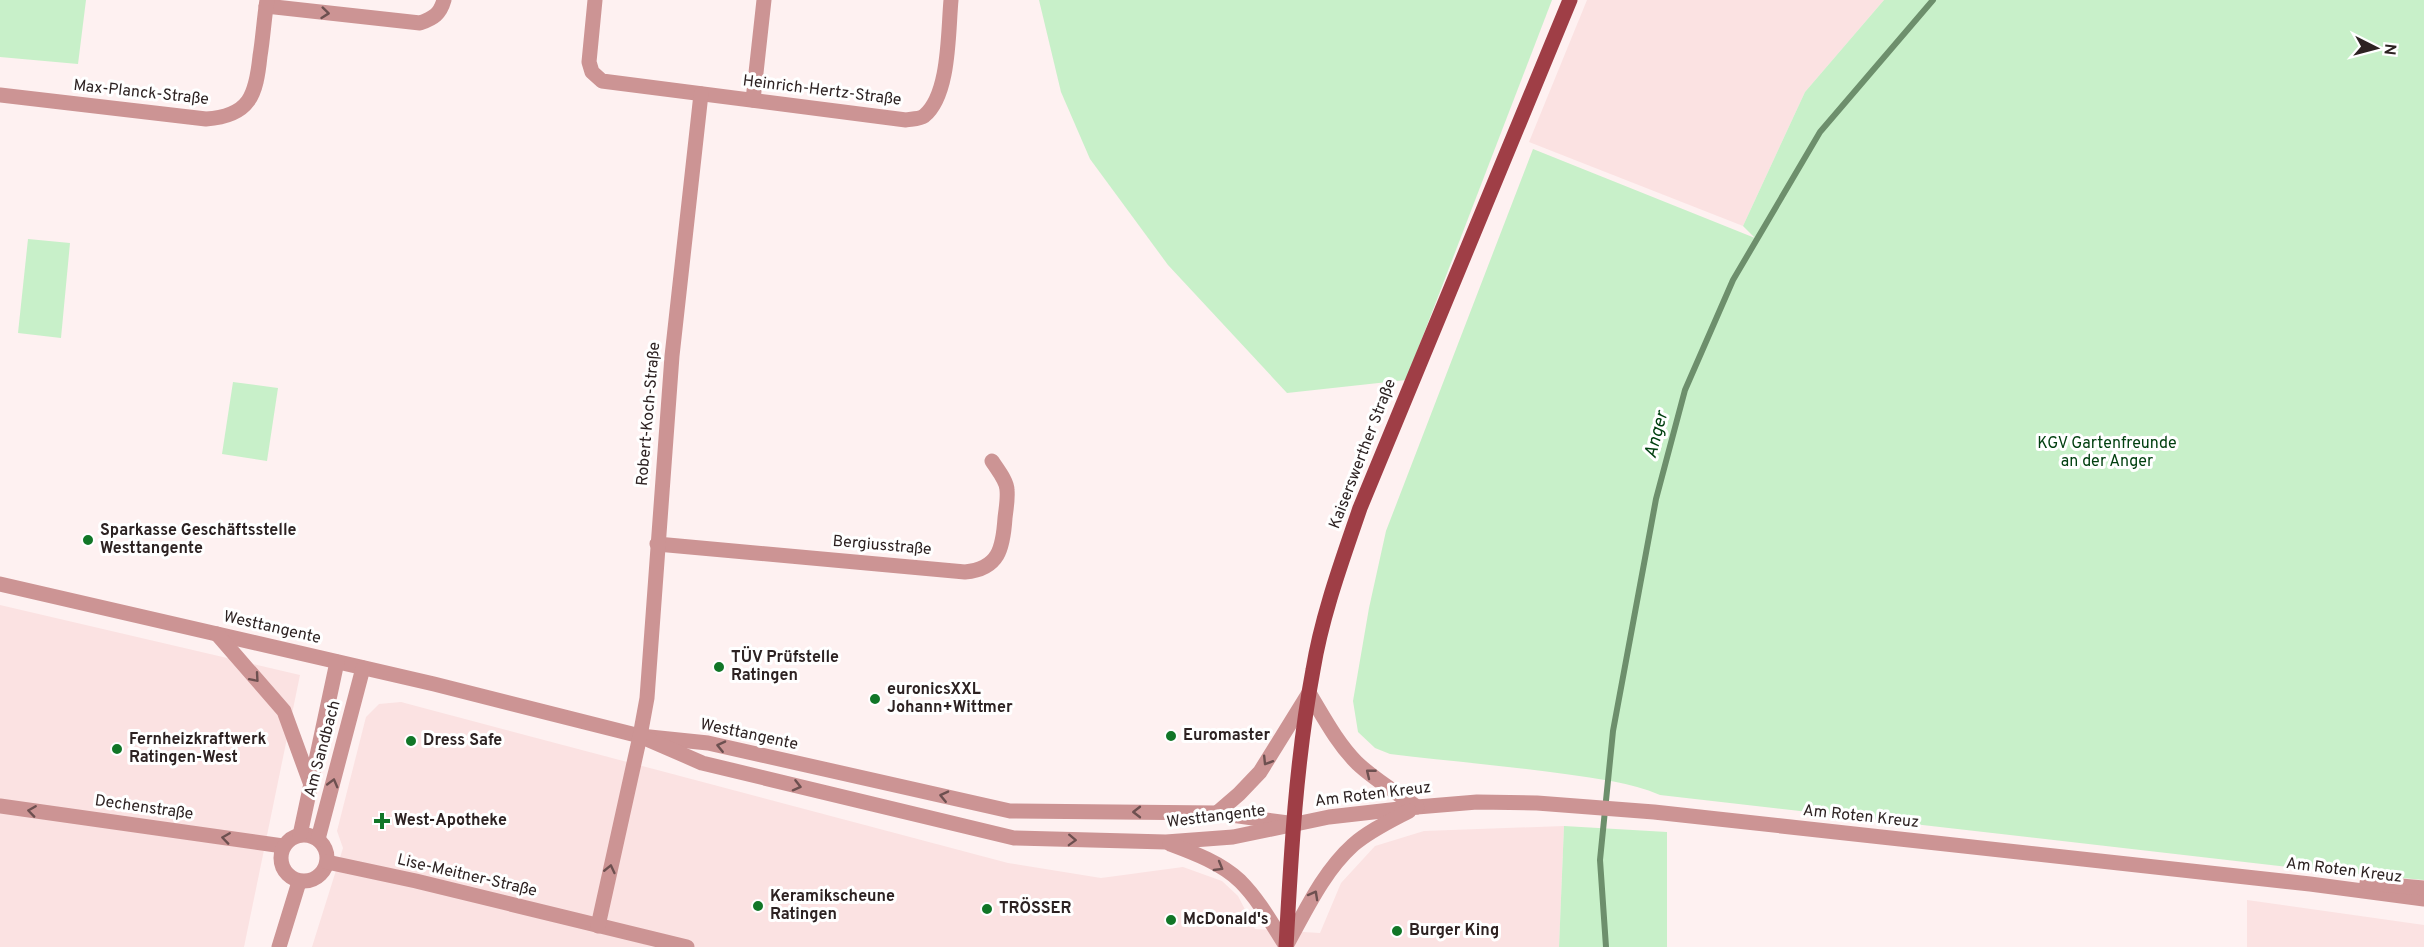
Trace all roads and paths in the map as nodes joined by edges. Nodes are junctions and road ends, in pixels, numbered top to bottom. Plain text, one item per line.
1 (444, 0) edge
2 (595, 0) edge
3 (764, 0) edge
4 (951, 0) edge
5 (1569, 0) edge
6 (267, 3) edge
7 (702, 94) junction
8 (0, 95) edge
9 (753, 100) junction
10 (992, 461) dead end
11 (657, 544) junction
12 (0, 584) edge
13 (217, 634) junction
14 (337, 662) junction
15 (363, 668) junction
16 (1309, 693) junction
17 (640, 736) junction
18 (311, 785) junction
19 (0, 806) edge
20 (1417, 807) junction
21 (1217, 813) junction
22 (1292, 824) junction
23 (300, 835) junction
24 (318, 839) junction
25 (1166, 842) junction
26 (284, 846) junction
27 (327, 862) junction
28 (299, 882) junction
29 (2310, 884) junction
30 (2424, 888) edge
31 (2424, 899) edge
32 (598, 926) junction
33 (279, 947) edge
34 (687, 947) edge
35 (1286, 947) edge

6 -> 1 street, Max-Planck-Straße
2 - 7 street
3 - 9 street
4 - 9 street, Heinrich-Hertz-Straße
5 - 16 main road, Kaiserswerther Straße
6 - 8 street, Max-Planck-Straße
7 - 9 street, Heinrich-Hertz-Straße
7 - 11 street, Robert-Koch-Straße
10 - 11 street, Bergiusstraße
11 - 17 street, Robert-Koch-Straße
12 - 13 street, Westtangente
13 - 14 street, Westtangente
13 -> 18 street, Am Sandbach
14 - 15 street, Westtangente
14 - 18 street, Am Sandbach
15 - 17 street, Westtangente
24 -> 15 street, Am Sandbach
20 -> 16 street
16 -> 21 street
16 - 22 main road, Kaiserswerther Straße
21 -> 17 street, Westtangente
17 -> 25 street, Westtangente
32 -> 17 street
18 - 23 street, Am Sandbach
26 -> 19 street, Dechenstraße
20 - 22 street, Am Roten Kreuz
20 - 29 street, Am Roten Kreuz
35 -> 20 street
21 - 22 street, Westtangente
22 - 25 street, Westtangente
22 - 35 main road, Kaiserswerther Straße
23 - 24 street
23 - 26 street
24 - 27 street
25 -> 35 street
26 - 28 street
27 - 28 street
27 - 32 street, Lise-Meitner-Straße
28 - 33 street
29 - 30 street
29 - 31 street, Am Roten Kreuz
32 - 34 street, Lise-Meitner-Straße

